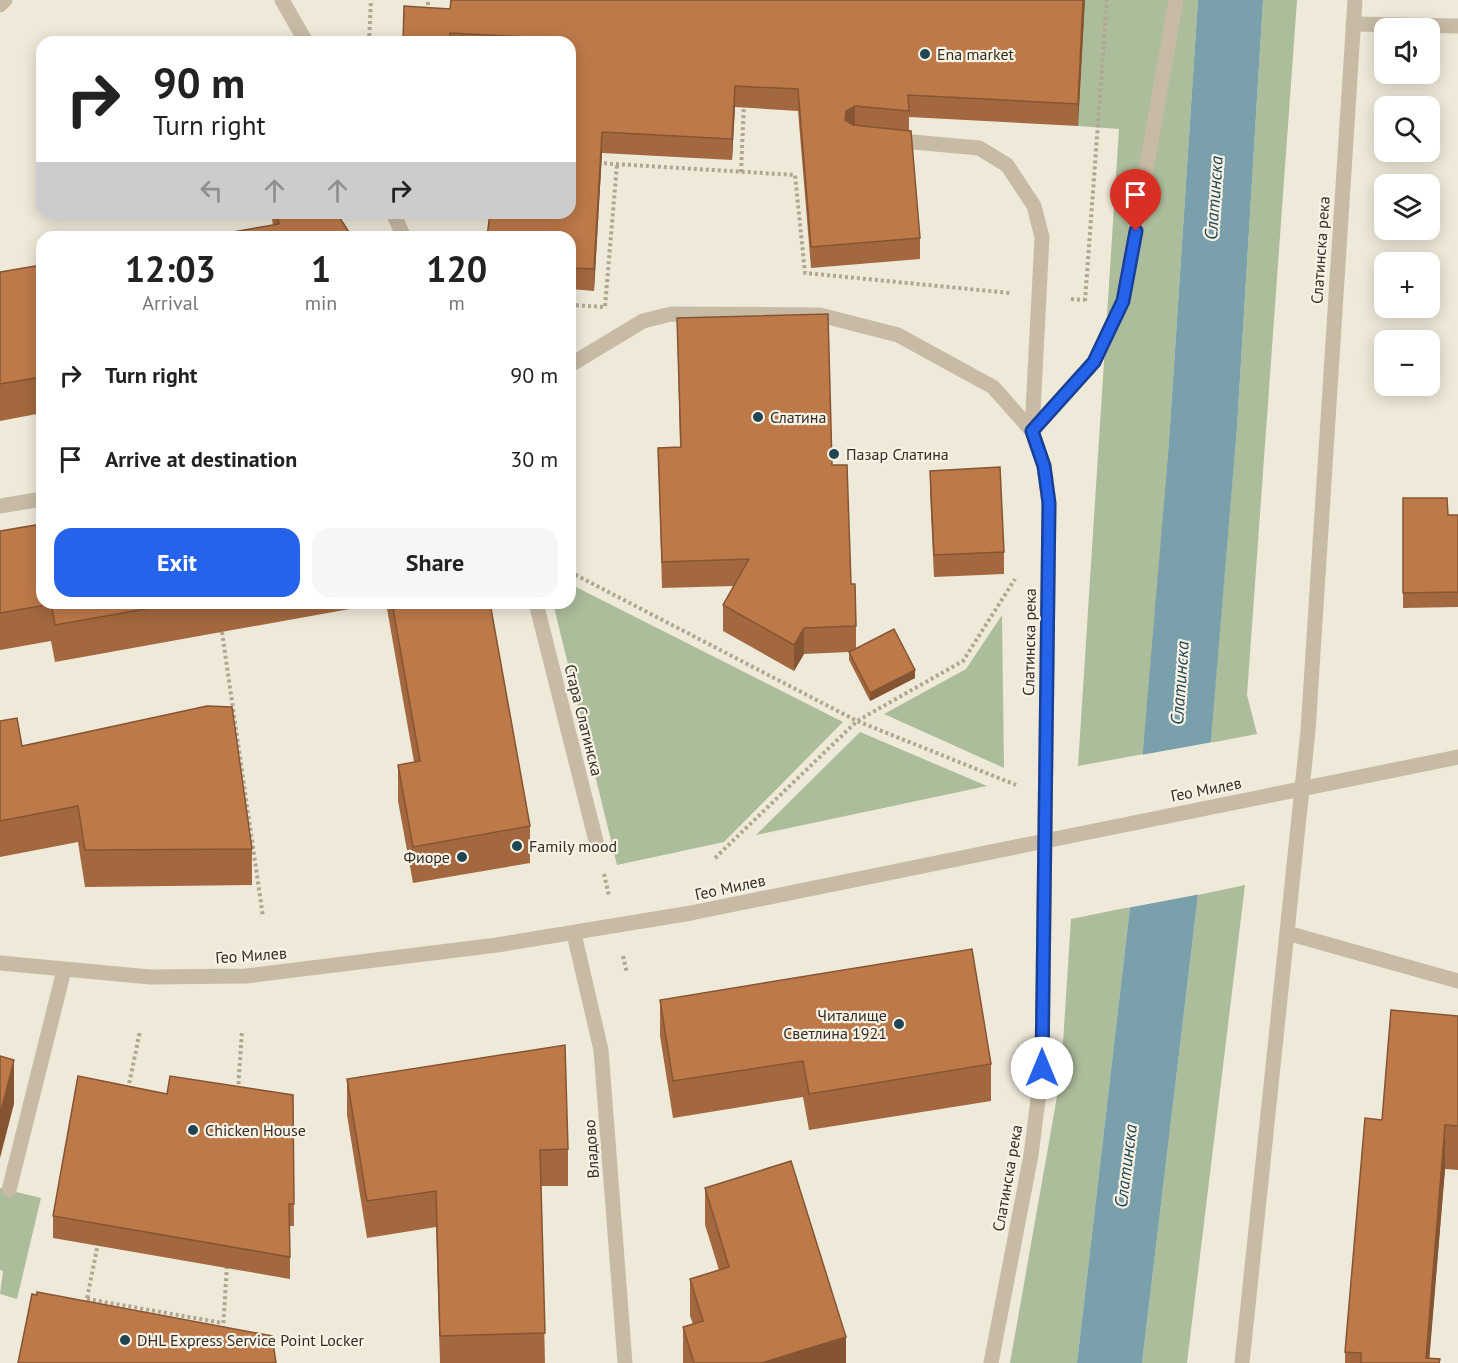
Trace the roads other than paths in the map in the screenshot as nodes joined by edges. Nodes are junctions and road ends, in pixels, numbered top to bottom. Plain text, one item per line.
1 (5, 0) edge
2 (282, 0) edge
3 (1176, 0) edge
4 (1355, 0) edge
5 (0, 5) edge
6 (1353, 24) junction
7 (1458, 26) edge
8 (303, 36) edge
9 (877, 139) edge
10 (576, 360) edge
11 (1032, 431) junction
12 (36, 500) edge
13 (0, 507) edge
14 (538, 609) edge
15 (1458, 757) edge
16 (1302, 788) junction
17 (1043, 840) junction
18 (597, 845) dead end
19 (1287, 933) junction
20 (574, 934) junction
21 (0, 963) edge
22 (64, 970) junction
23 (1458, 981) edge
24 (9, 1190) dead end
25 (625, 1363) edge
26 (991, 1363) edge
27 (1242, 1363) edge

1 - 5 street
2 - 8 street
3 - 11 street
4 - 6 street, Слатинска река
6 - 7 street
6 - 16 street, Слатинска река
9 - 11 street
10 - 11 street, Слатинска река
11 - 17 street, Слатинска река
12 - 13 street
14 - 18 street, Стара Слатинска
15 - 16 street, Гео Милев
16 - 17 street, Гео Милев
16 - 19 street, Слатинска река
17 - 20 street, Гео Милев
17 - 26 street, Слатинска река
19 - 23 street
19 - 27 street, Слатинска река
20 - 22 street, Гео Милев
20 - 25 street, Владово
21 - 22 street, Гео Милев
22 - 24 street

